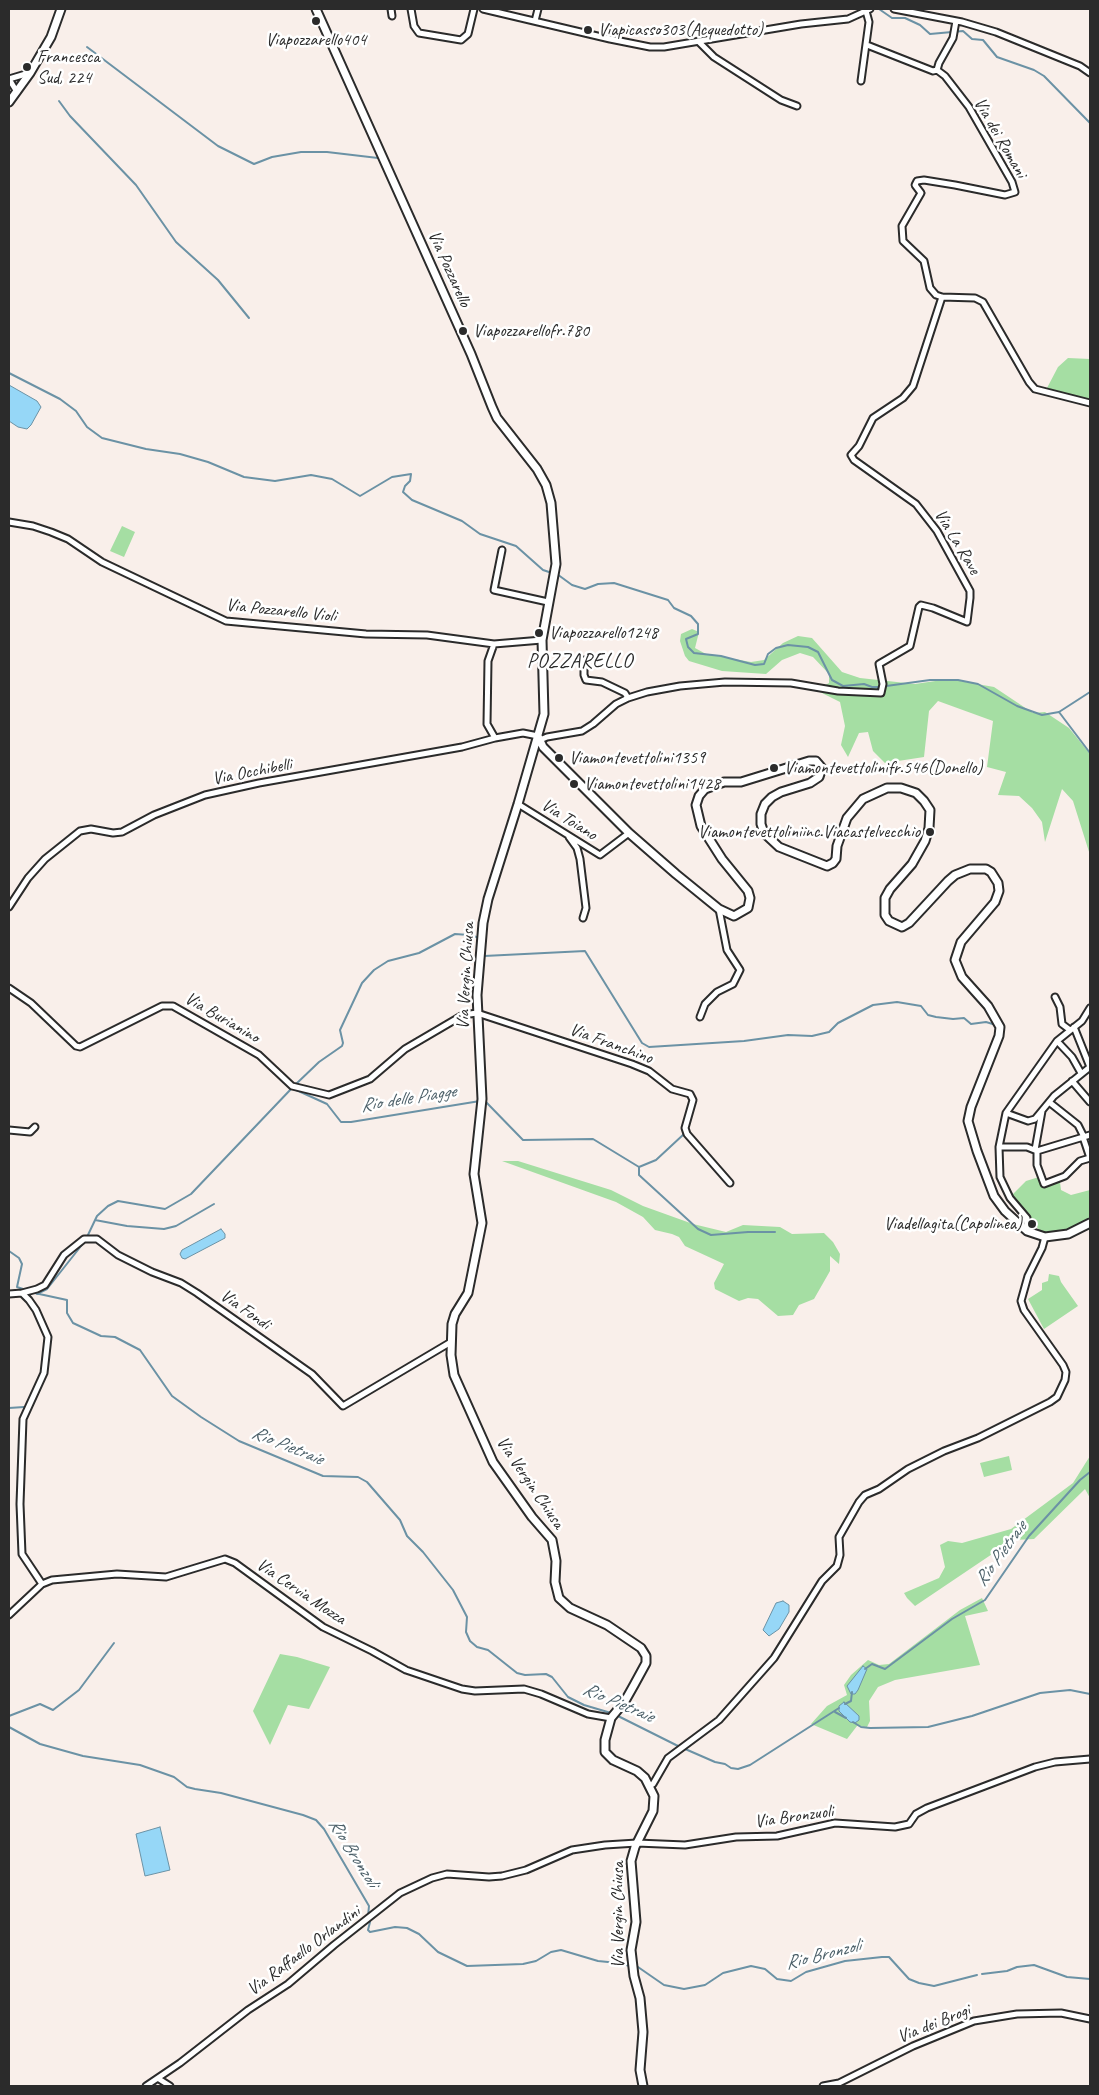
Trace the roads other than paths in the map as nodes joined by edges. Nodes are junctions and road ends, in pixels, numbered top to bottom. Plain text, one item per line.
1 (61, 9) edge
2 (316, 9) edge
3 (392, 9) edge
4 (411, 9) edge
5 (474, 9) edge
6 (483, 9) edge
7 (538, 9) edge
8 (894, 9) edge
9 (868, 10) edge
10 (392, 16) dead end
11 (535, 21) junction
12 (956, 21) junction
13 (698, 41) junction
14 (867, 45) junction
15 (937, 70) junction
16 (30, 73) junction
17 (1090, 73) edge
18 (9, 79) edge
19 (861, 81) dead end
20 (13, 91) edge
21 (9, 102) edge
22 (797, 106) dead end
23 (942, 297) junction
24 (1090, 403) edge
25 (9, 522) edge
26 (502, 550) dead end
27 (548, 602) junction
28 (542, 640) junction
29 (494, 644) junction
30 (584, 660) dead end
31 (628, 698) junction
32 (495, 738) junction
33 (539, 738) junction
34 (518, 804) junction
35 (629, 833) junction
36 (567, 834) junction
37 (9, 907) edge
38 (719, 909) junction
39 (582, 918) dead end
40 (9, 988) edge
41 (1054, 997) dead end
42 (1090, 1008) edge
43 (477, 1013) junction
44 (700, 1018) dead end
45 (1072, 1028) junction
46 (1057, 1041) junction
47 (1090, 1067) edge
48 (1081, 1073) junction
49 (1072, 1081) junction
50 (1049, 1102) junction
51 (1090, 1102) edge
52 (1042, 1110) junction
53 (1006, 1112) junction
54 (35, 1127) dead end
55 (9, 1130) edge
56 (1086, 1136) edge
57 (1000, 1148) junction
58 (1036, 1150) junction
59 (1090, 1158) edge
60 (730, 1182) dead end
61 (1090, 1223) edge
62 (1027, 1231) junction
63 (1045, 1237) junction
64 (22, 1293) junction
65 (9, 1294) edge
66 (451, 1342) junction
67 (42, 1584) junction
68 (9, 1615) edge
69 (611, 1718) junction
70 (1090, 1759) edge
71 (650, 1786) junction
72 (637, 1842) junction
73 (1090, 2018) edge
74 (159, 2079) junction
75 (146, 2086) edge
76 (170, 2086) edge
77 (645, 2086) edge
78 (823, 2086) edge

1 - 16 street
2 - 27 street, Via Pozzarello
3 - 10 street
4 - 5 street
6 - 11 street
7 - 11 street
8 - 12 street
9 - 13 street
9 - 14 street
11 - 13 street
12 - 15 street
12 - 17 street
13 - 22 street
14 - 15 street
14 - 19 street
15 - 23 street, Via dei Romani
16 - 18 street
16 - 20 street
18 - 20 street
20 - 21 street
23 - 24 street
23 - 31 street, Via La Rave
25 - 29 street, Via Pozzarello Violi
26 - 27 street
27 - 28 street, Via Pozzarello
28 - 29 street, Via Pozzarello Violi
28 - 33 street, Via Vergin Chiusa
29 - 32 street
30 - 31 street
31 - 33 street, Via La Rave
32 - 33 street, Via Occhibelli
32 - 37 street, Via Occhibelli
33 - 34 street, Via Vergin Chiusa
33 - 35 street
34 - 36 street, Via Toiano
34 - 43 street, Via Vergin Chiusa
35 - 36 street, Via Toiano
35 - 38 street
36 - 39 street
38 - 44 street
38 - 62 street
40 - 43 street, Via Burianino
41 - 45 street
42 - 45 street
43 - 60 street, Via Franchino
43 - 66 street, Via Vergin Chiusa
45 - 46 street
45 - 47 street
46 - 48 street
46 - 53 street
47 - 48 street
48 - 49 street
49 - 50 street
49 - 51 street
50 - 52 street
50 - 56 street
52 - 53 street
52 - 58 street
53 - 57 street
54 - 55 street
56 - 58 street
56 - 59 street
57 - 58 street
57 - 62 street
58 - 59 street
61 - 63 street
62 - 63 street
63 - 71 street
64 - 65 street
64 - 66 street, Via Fondi
64 - 67 street
66 - 69 street, Via Vergin Chiusa
67 - 68 street, Via Cervia Mozza
67 - 69 street, Via Cervia Mozza
69 - 71 street, Via Vergin Chiusa
70 - 72 street, Via Bronzuoli
71 - 72 street, Via Vergin Chiusa
72 - 74 street, Via Raffaello Orlandini
72 - 77 street, Via Vergin Chiusa
73 - 78 street, Via dei Brogi
74 - 75 street, Via Raffaello Orlandini
74 - 76 street

